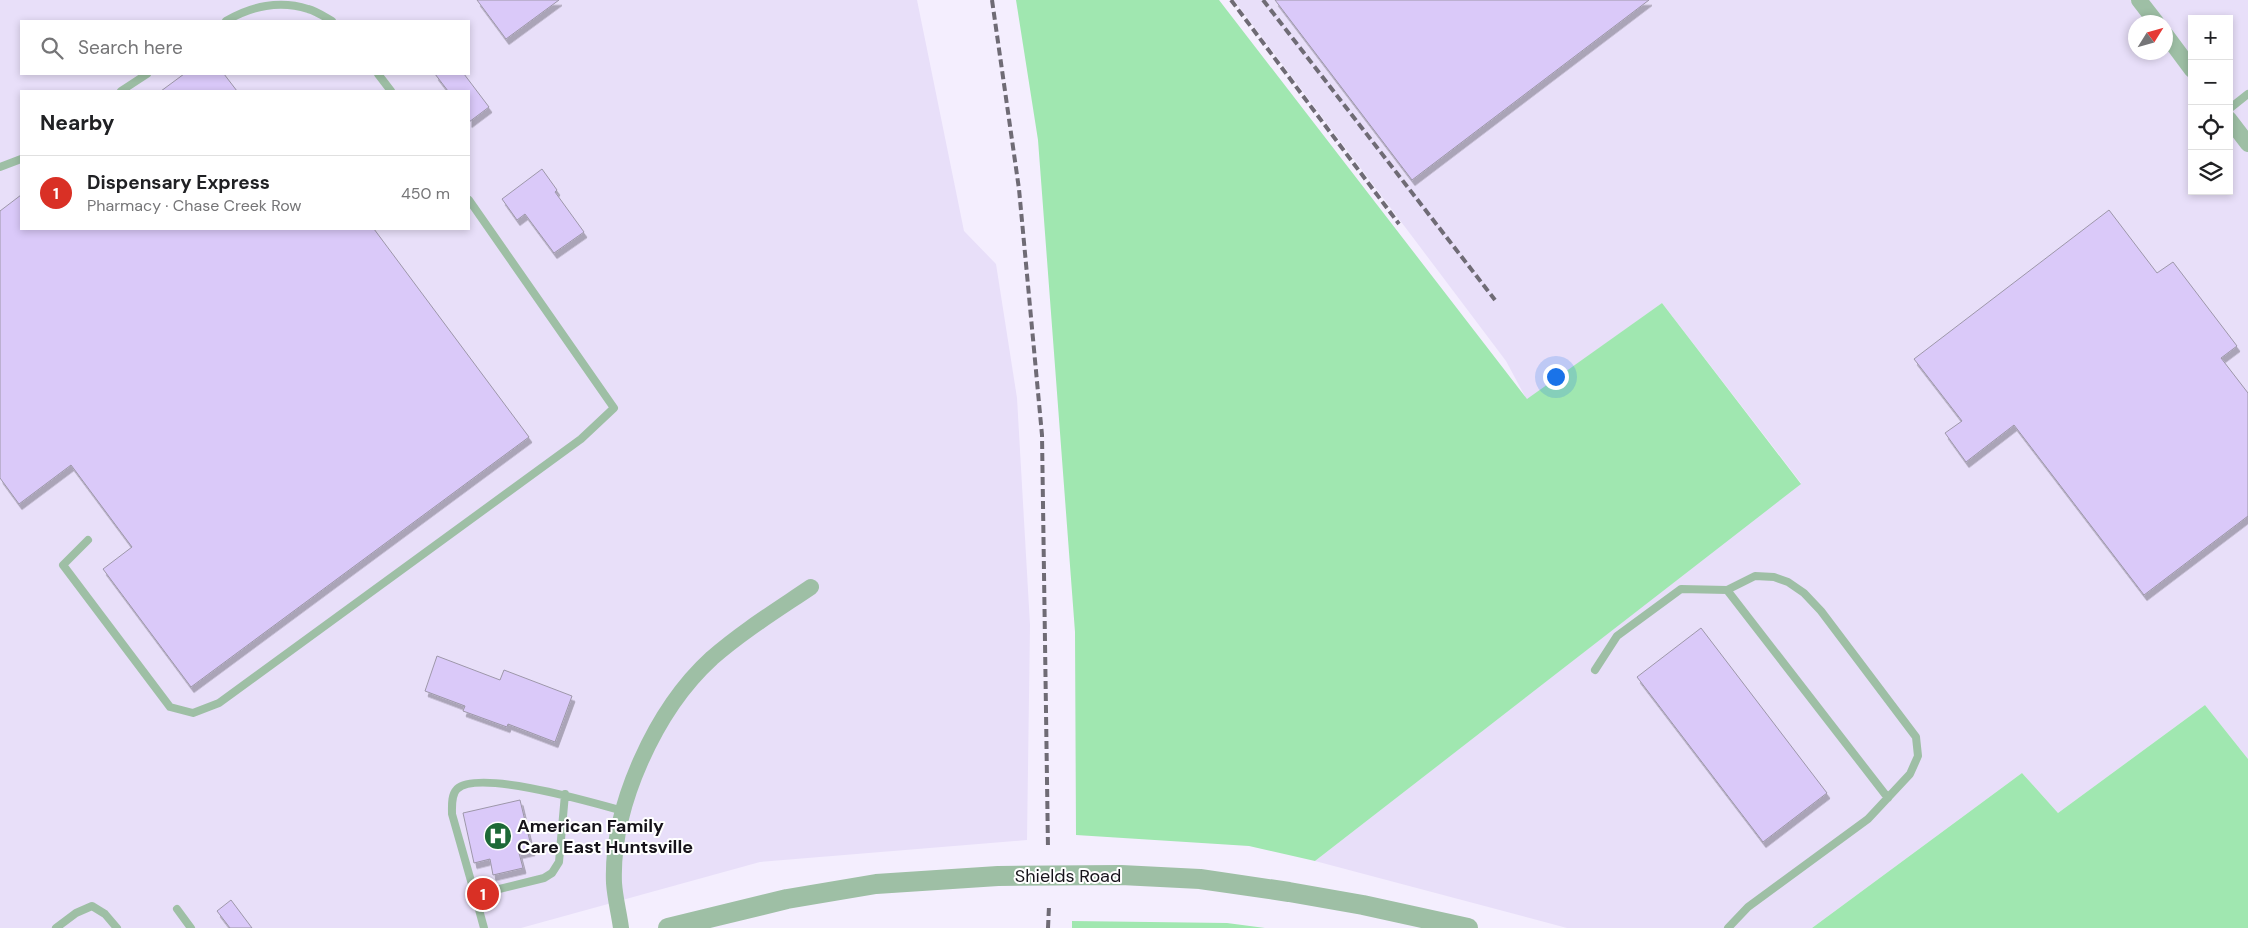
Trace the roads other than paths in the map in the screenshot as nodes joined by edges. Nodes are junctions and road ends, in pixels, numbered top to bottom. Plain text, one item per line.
1 (2139, 0) edge
2 (2151, 15) edge
3 (228, 20) edge
4 (330, 20) edge
5 (2173, 44) edge
6 (2188, 65) edge
7 (145, 75) edge
8 (379, 75) edge
9 (123, 90) edge
10 (390, 90) edge
11 (2248, 94) edge
12 (2233, 106) edge
13 (2233, 124) edge
14 (2248, 144) edge
15 (20, 159) edge
16 (0, 167) edge
17 (470, 201) edge
18 (88, 540) dead end
19 (812, 587) dead end
20 (1727, 590) junction
21 (1595, 670) dead end
22 (565, 794) junction
23 (1888, 798) junction
24 (623, 811) junction
25 (475, 895) junction
26 (177, 909) dead end
27 (56, 928) edge
28 (117, 928) edge
29 (191, 928) edge
30 (484, 928) edge
31 (621, 928) edge
32 (668, 928) edge
33 (1468, 928) edge
34 (1728, 928) edge

1 - 2 street
3 - 4 lane
5 - 6 street
7 - 9 lane
8 - 10 lane
11 - 12 lane
13 - 14 street
15 - 16 lane
17 - 18 lane
19 - 24 street
20 - 21 lane
20 - 23 lane
20 - 23 lane
22 - 24 lane
22 - 25 lane
22 - 25 lane
23 - 34 lane
24 - 31 street
25 - 30 lane
26 - 29 lane
27 - 28 lane
32 - 33 street, Shields Road

